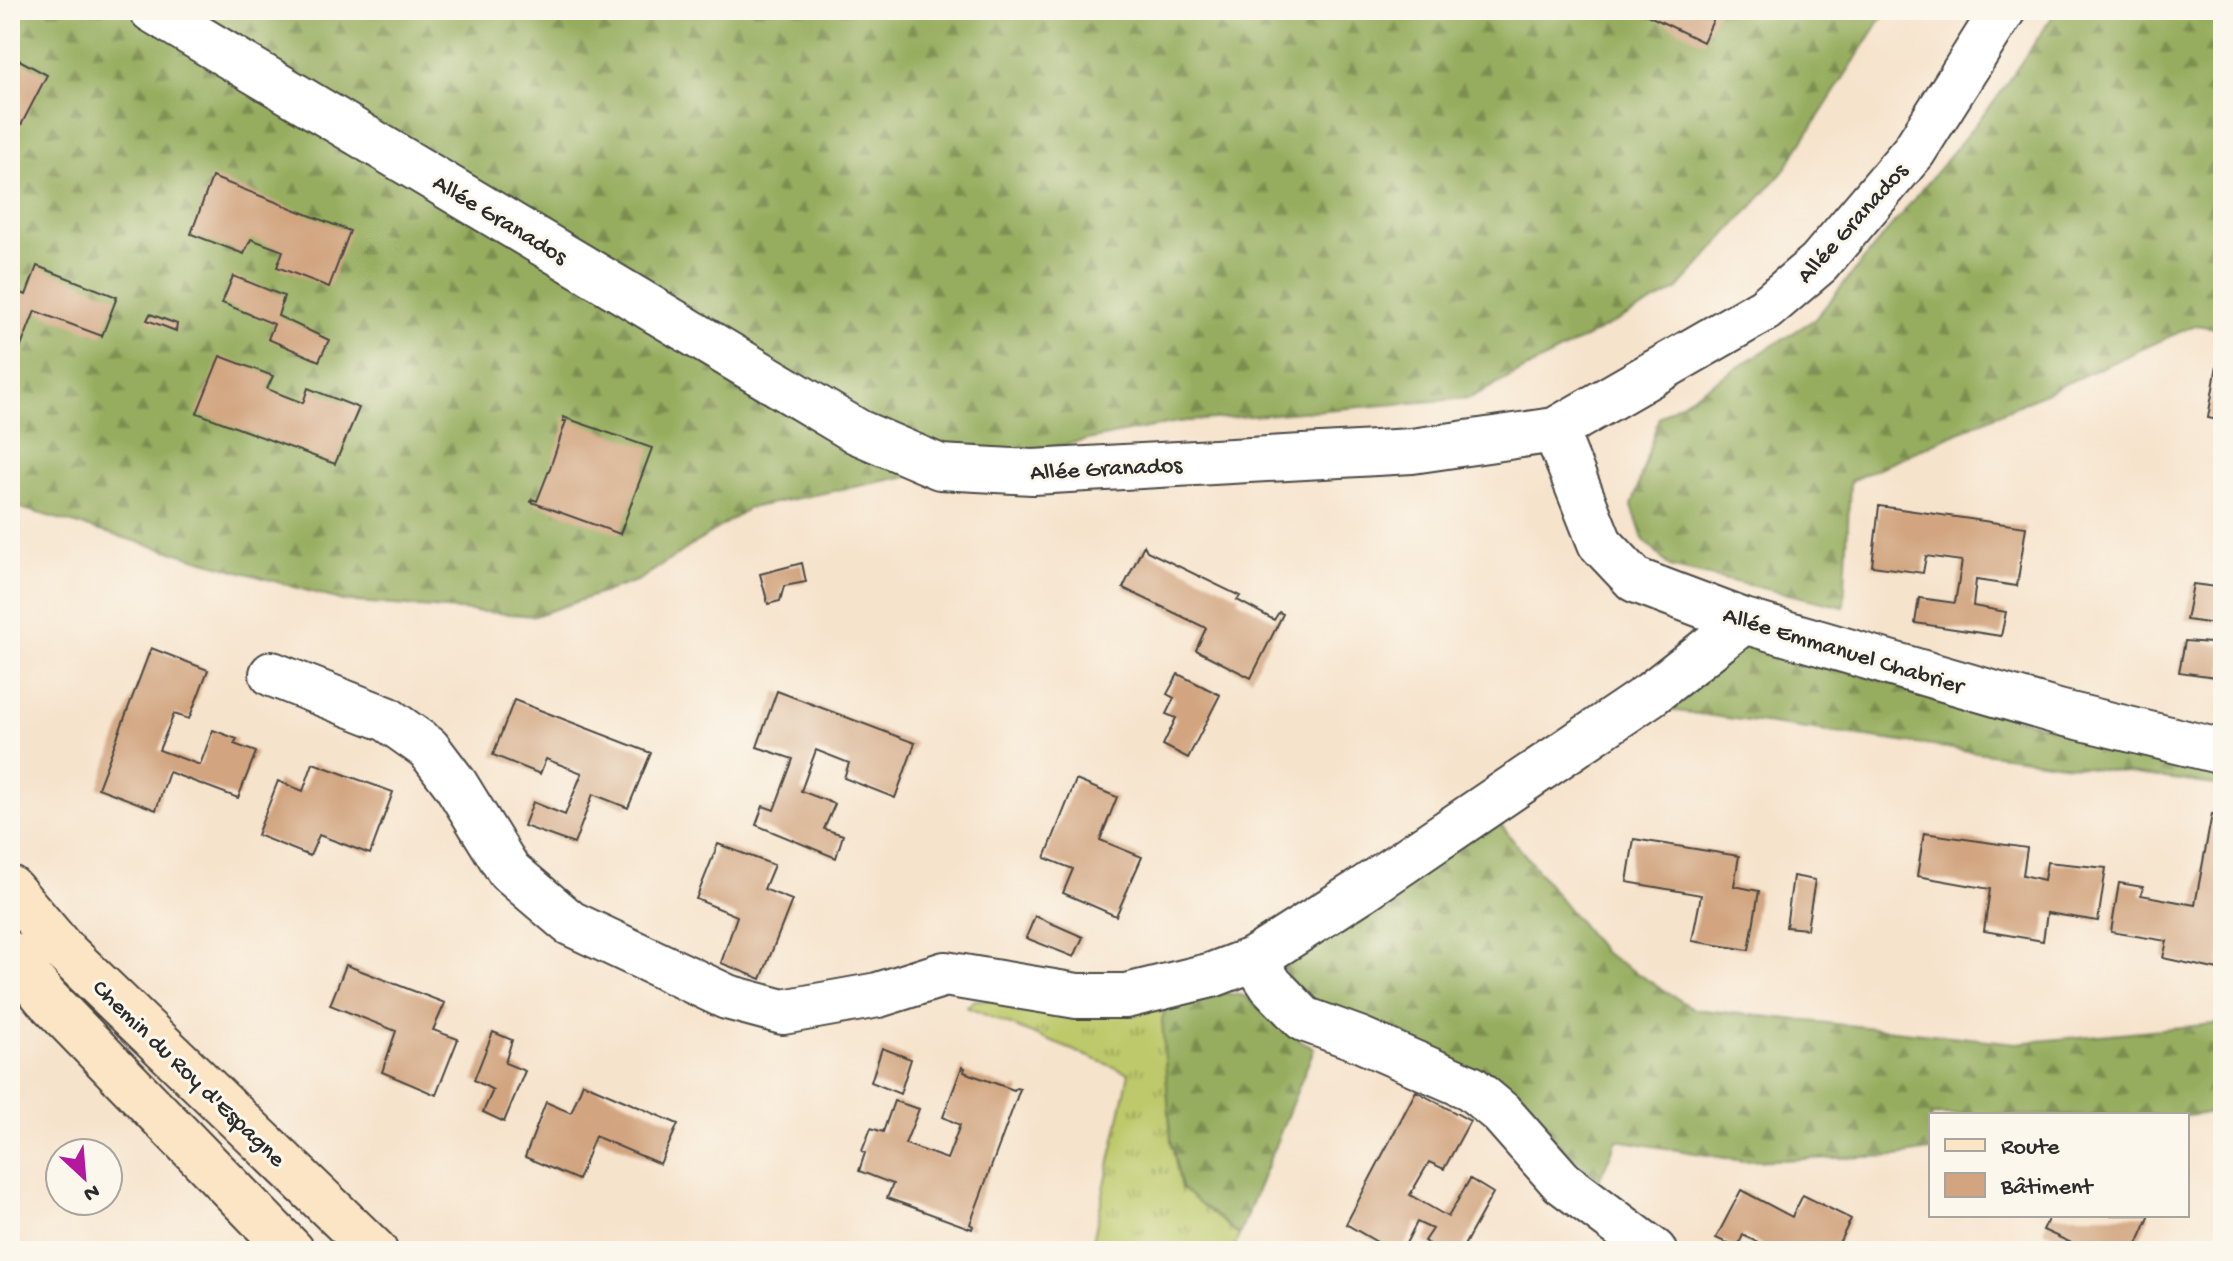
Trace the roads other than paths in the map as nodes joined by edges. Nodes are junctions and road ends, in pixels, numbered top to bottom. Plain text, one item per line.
1 (152, 10) edge
2 (2003, 10) edge
3 (1555, 430) junction
4 (1744, 621) junction
5 (272, 674) dead end
6 (2223, 752) edge
7 (10, 888) edge
8 (10, 954) edge
9 (1254, 959) junction
10 (292, 1251) edge
11 (375, 1251) edge
12 (1654, 1251) edge

1 - 3 street, Allée Granados
2 - 3 street, Allée Granados
3 - 4 street, Allée Emmanuel Chabrier
4 - 6 street, Allée Emmanuel Chabrier
4 - 9 street
5 - 9 street
7 - 11 street, Chemin du Roy d'Espagne
8 - 10 street, Chemin du Roy d'Espagne
9 - 12 street

